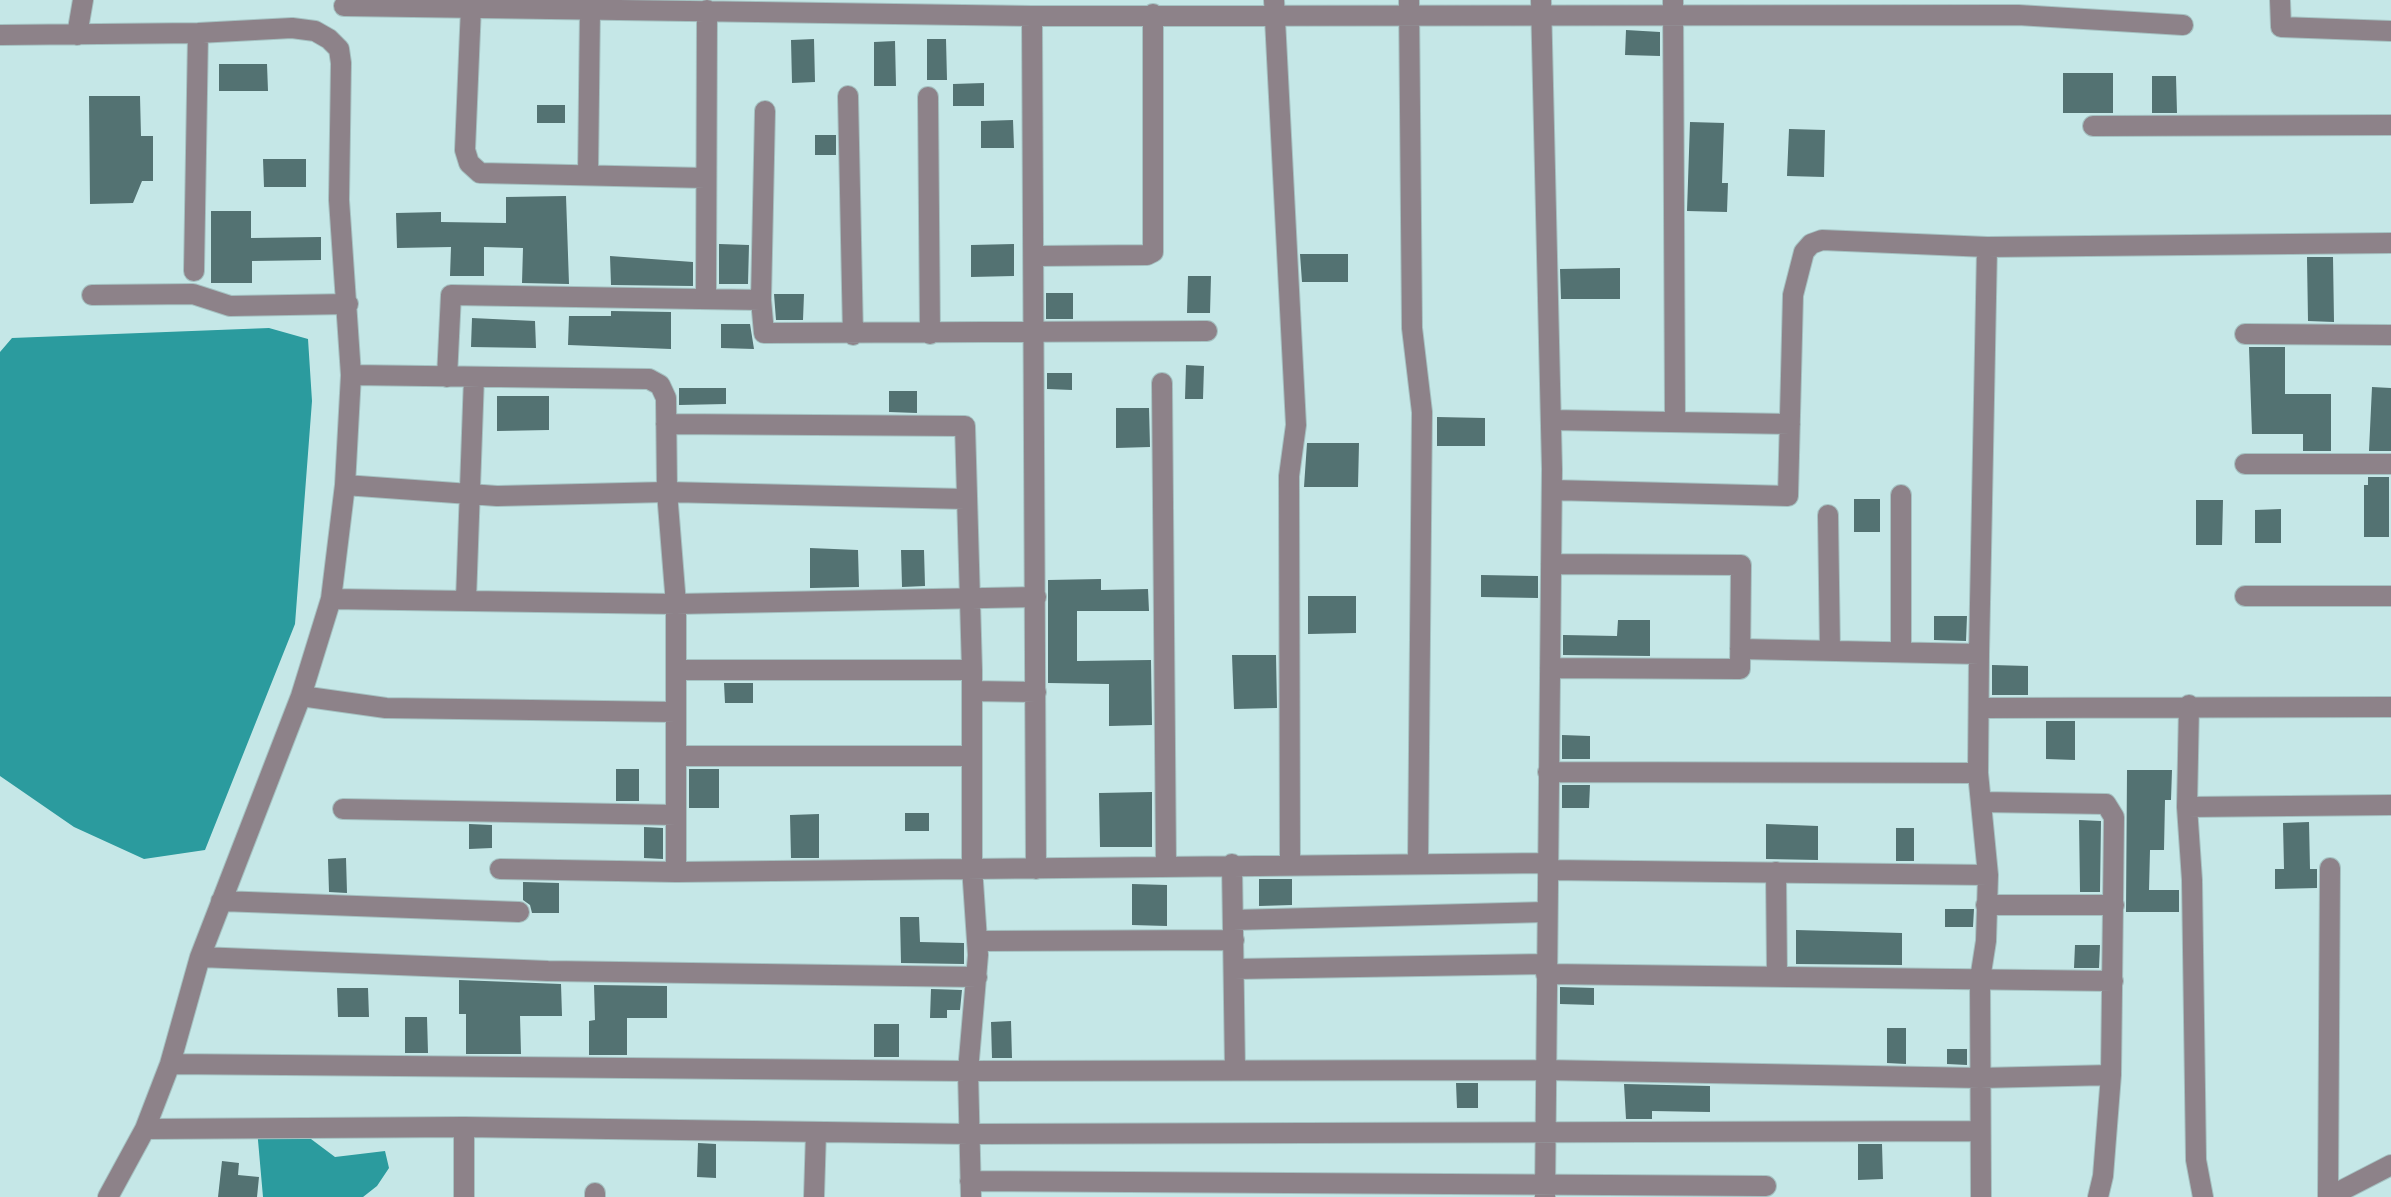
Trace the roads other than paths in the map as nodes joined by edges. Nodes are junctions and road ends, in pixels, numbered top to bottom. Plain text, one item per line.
1 (83, 0) edge
2 (2280, 0) edge
3 (344, 3) edge
4 (992, 6) edge
5 (471, 7) junction
6 (1409, 7) edge
7 (1542, 7) edge
8 (2018, 7) edge
9 (1274, 8) edge
10 (1673, 8) edge
11 (590, 9) junction
12 (707, 10) junction
13 (1159, 10) edge
14 (1032, 16) junction
15 (2183, 25) dead end
16 (2391, 31) edge
17 (198, 33) junction
18 (0, 35) edge
19 (77, 35) junction
20 (329, 39) junction
21 (848, 96) dead end
22 (928, 97) dead end
23 (765, 111) dead end
24 (2391, 125) edge
25 (2093, 126) dead end
26 (588, 175) junction
27 (705, 178) junction
28 (2391, 243) edge
29 (1987, 247) junction
30 (1036, 256) junction
31 (194, 271) dead end
32 (92, 295) dead end
33 (706, 298) junction
34 (761, 300) junction
35 (348, 304) junction
36 (1207, 331) dead end
37 (1034, 333) junction
38 (930, 334) junction
39 (2245, 334) dead end
40 (853, 335) junction
41 (2391, 335) edge
42 (351, 375) junction
43 (447, 377) junction
44 (474, 377) junction
45 (1162, 383) dead end
46 (1551, 420) junction
47 (1675, 422) junction
48 (666, 424) junction
49 (1790, 424) junction
50 (2245, 464) dead end
51 (2391, 464) edge
52 (345, 485) junction
53 (1552, 490) junction
54 (667, 492) junction
55 (470, 495) junction
56 (1901, 495) dead end
57 (965, 499) junction
58 (1828, 515) dead end
59 (1551, 564) junction
60 (2245, 596) dead end
61 (2391, 596) edge
62 (969, 597) junction
63 (1036, 597) junction
64 (331, 599) junction
65 (466, 600) junction
66 (676, 604) junction
67 (1740, 649) junction
68 (1830, 651) junction
69 (1901, 652) junction
70 (1979, 654) junction
71 (1550, 668) junction
72 (676, 670) junction
73 (972, 680) junction
74 (1036, 692) junction
75 (301, 696) junction
76 (2189, 705) junction
77 (2391, 707) edge
78 (1979, 708) junction
79 (676, 712) junction
80 (676, 756) junction
81 (972, 756) junction
82 (1548, 772) junction
83 (1978, 773) junction
84 (1981, 802) junction
85 (2391, 805) edge
86 (2187, 807) junction
87 (343, 809) dead end
88 (676, 815) junction
89 (1290, 863) junction
90 (1418, 863) junction
91 (1232, 864) junction
92 (1166, 865) junction
93 (1547, 866) junction
94 (972, 867) junction
95 (2330, 868) dead end
96 (500, 869) dead end
97 (1036, 869) junction
98 (676, 872) junction
99 (1776, 872) junction
100 (1988, 875) junction
101 (221, 901) junction
102 (1986, 905) junction
103 (2114, 905) junction
104 (519, 912) dead end
105 (1546, 912) junction
106 (1233, 930) junction
107 (978, 941) junction
108 (200, 957) junction
109 (1234, 969) junction
110 (1546, 969) junction
111 (977, 977) junction
112 (1777, 977) junction
113 (1980, 979) junction
114 (2113, 981) junction
115 (170, 1064) junction
116 (1235, 1070) junction
117 (1545, 1070) junction
118 (968, 1071) junction
119 (2111, 1075) junction
120 (1980, 1078) junction
121 (464, 1127) junction
122 (145, 1129) junction
123 (1980, 1131) junction
124 (816, 1132) junction
125 (969, 1134) junction
126 (1544, 1134) junction
127 (2391, 1165) edge
128 (1766, 1186) dead end
129 (971, 1189) edge
130 (1545, 1190) edge
131 (108, 1197) edge
132 (464, 1197) edge
133 (814, 1197) edge
134 (1981, 1197) edge
135 (2098, 1197) edge
136 (2203, 1197) edge
137 (2329, 1197) edge

1 - 19 street
2 - 16 street
3 - 5 street
3 - 20 street
4 - 12 street
4 - 14 street
5 - 11 street
5 - 26 street
6 - 7 street
6 - 9 street
6 - 90 street
7 - 10 street
7 - 46 street
8 - 10 street
8 - 15 street
9 - 13 street
9 - 89 street
10 - 47 street
11 - 12 street
11 - 26 street
12 - 27 street
13 - 14 street
13 - 30 street
14 - 30 street
17 - 19 street
17 - 20 street
17 - 31 street
18 - 19 street
20 - 35 street
21 - 40 street
22 - 38 street
23 - 34 street
24 - 25 street
26 - 27 street
27 - 33 street
28 - 29 street
29 - 49 street
29 - 70 street
30 - 37 street
32 - 35 street
33 - 34 street
33 - 43 street
34 - 40 street
35 - 42 street
36 - 37 street
37 - 38 street
37 - 63 street
38 - 40 street
39 - 41 street
42 - 43 street
42 - 52 street
43 - 44 street
44 - 48 street
44 - 55 street
45 - 92 street
46 - 47 street
46 - 53 street
47 - 49 street
48 - 54 street
48 - 57 street
49 - 53 street
50 - 51 street
52 - 55 street
52 - 64 street
53 - 59 street
54 - 55 street
54 - 57 street
54 - 66 street
55 - 65 street
56 - 69 street
57 - 62 street
58 - 68 street
59 - 67 street
59 - 71 street
60 - 61 street
62 - 63 street
62 - 66 street
62 - 73 street
63 - 74 street
64 - 65 street
64 - 75 street
65 - 66 street
66 - 72 street
67 - 68 street
67 - 71 street
68 - 69 street
69 - 70 street
70 - 78 street
71 - 82 street
72 - 73 street
72 - 79 street
73 - 74 street
73 - 81 street
74 - 97 street
75 - 79 street
75 - 101 street
76 - 77 street
76 - 78 street
76 - 86 street
78 - 83 street
79 - 80 street
80 - 81 street
80 - 88 street
81 - 94 street
82 - 83 street
82 - 93 street
83 - 84 street
84 - 100 street
84 - 103 street
85 - 86 street
86 - 136 street
87 - 88 street
88 - 98 street
89 - 90 street
89 - 91 street
90 - 93 street
91 - 92 street
91 - 106 street
92 - 97 street
93 - 99 street
93 - 105 street
94 - 97 street
94 - 98 street
94 - 107 street
95 - 137 street
96 - 98 street
99 - 100 street
99 - 112 street
100 - 102 street
101 - 104 street
101 - 108 street
102 - 103 street
102 - 113 street
103 - 114 street
105 - 106 street
105 - 110 street
106 - 107 street
106 - 109 street
107 - 111 street
108 - 111 street
108 - 115 street
109 - 110 street
109 - 116 street
110 - 112 street
110 - 117 street
111 - 118 street
112 - 113 street
113 - 114 street
113 - 120 street
114 - 119 street
115 - 118 street
115 - 122 street
116 - 117 street
116 - 118 street
117 - 120 street
117 - 126 street
118 - 125 street
119 - 120 street
119 - 135 street
120 - 123 street
121 - 122 street
121 - 124 street
121 - 132 street
122 - 131 street
123 - 126 street
123 - 134 street
124 - 125 street
124 - 133 street
125 - 126 street
125 - 129 street
126 - 130 street
127 - 137 street
128 - 130 street
129 - 130 street

